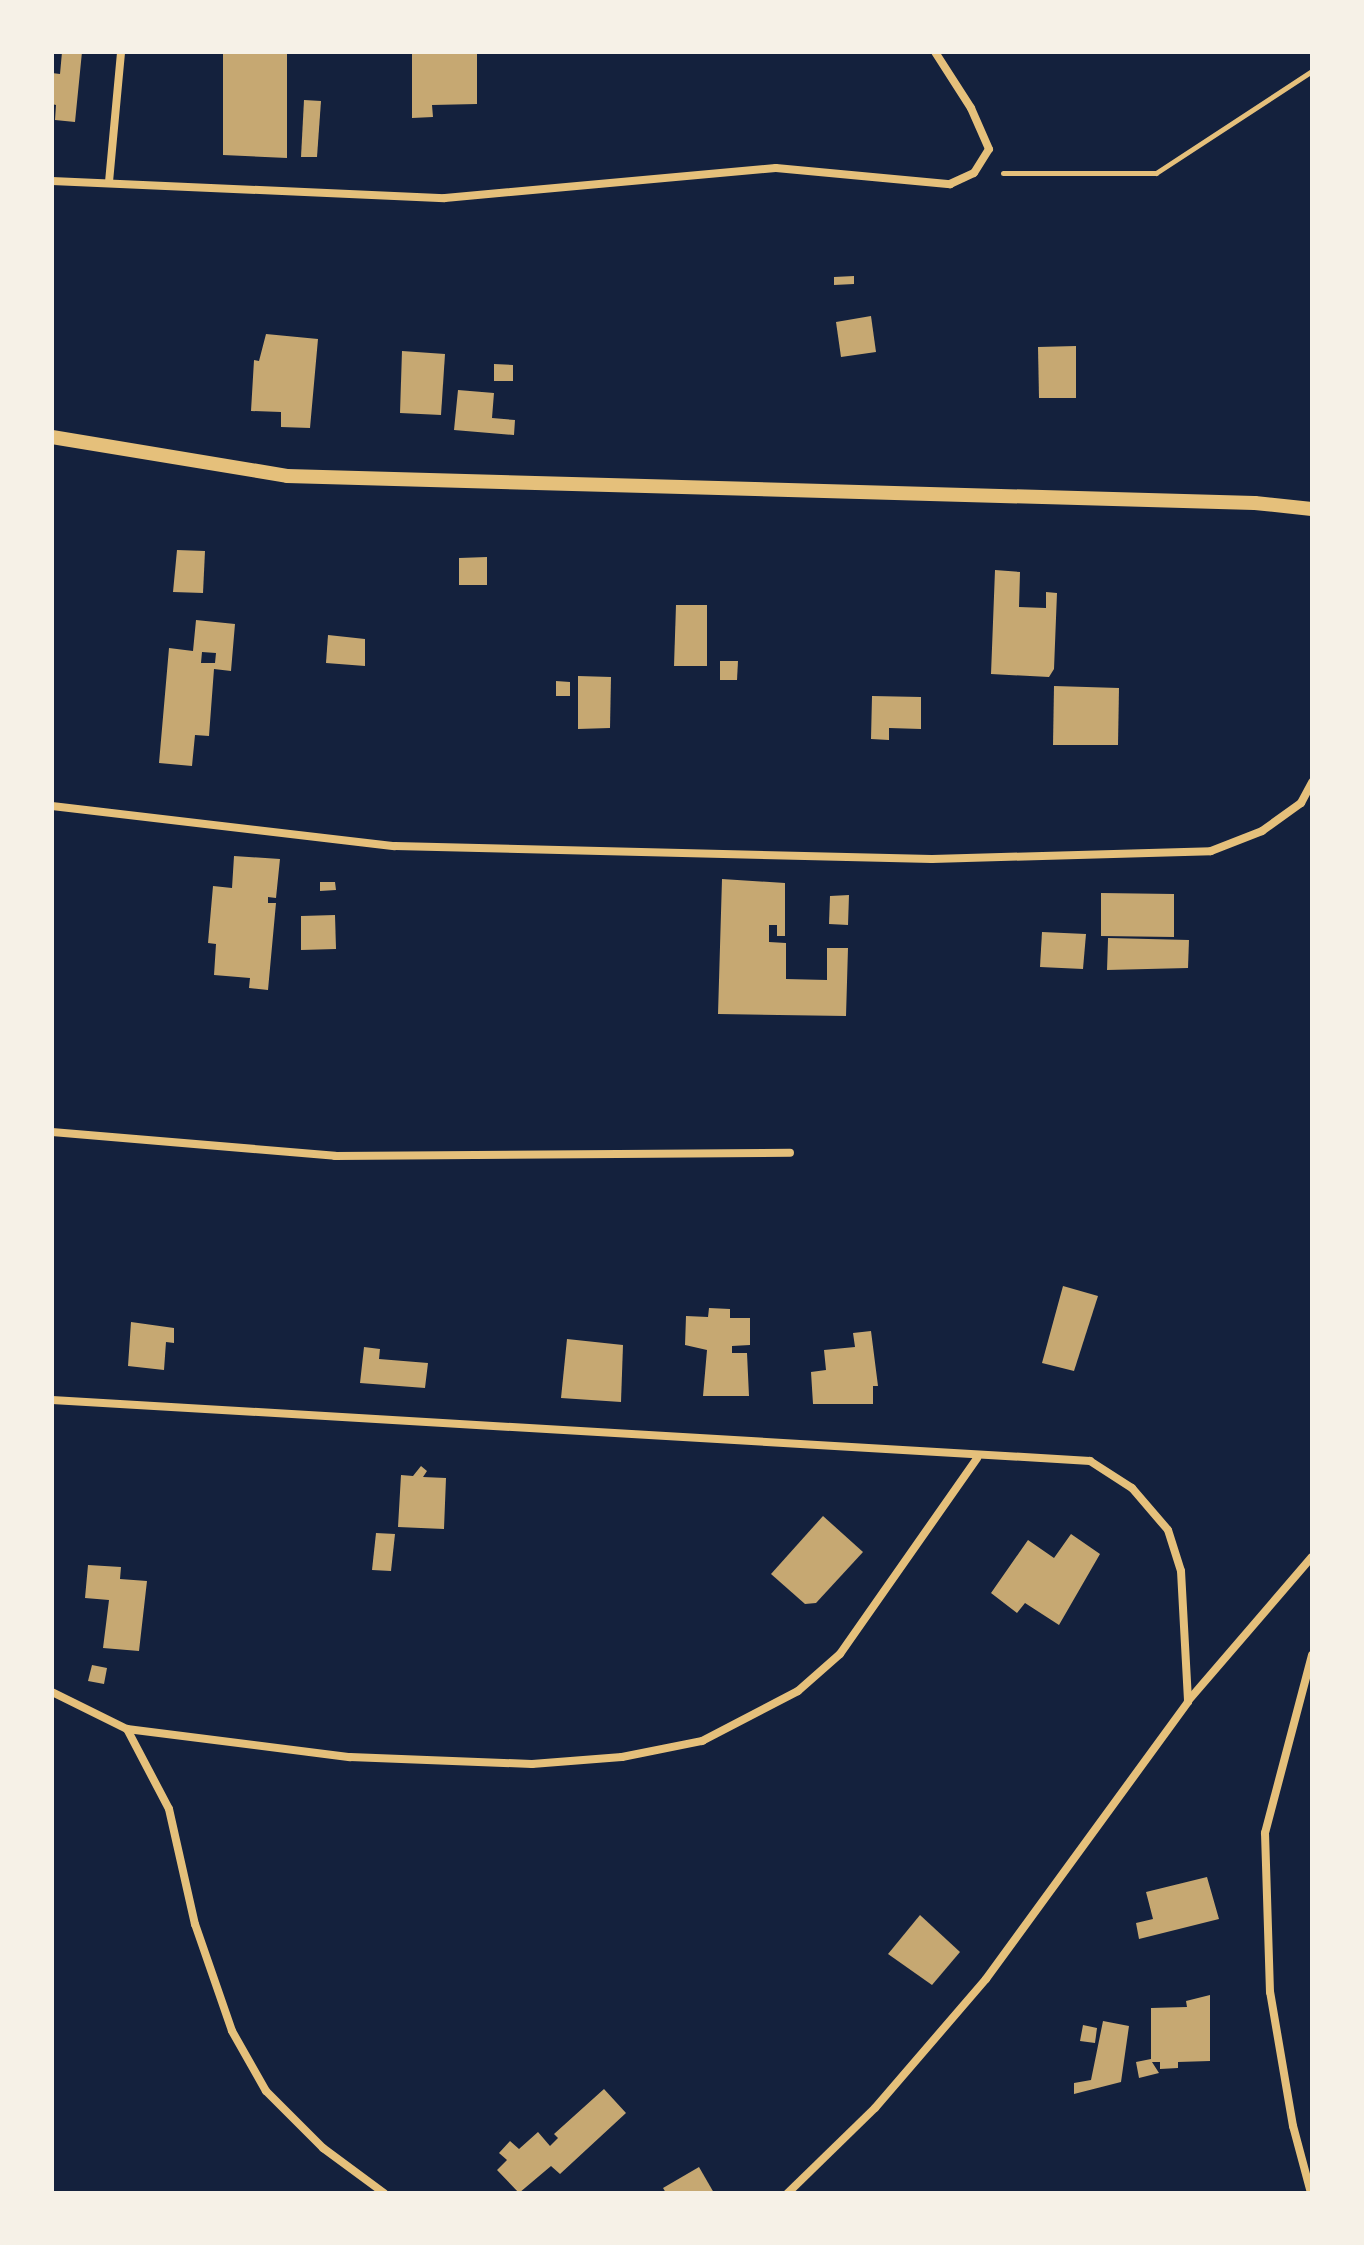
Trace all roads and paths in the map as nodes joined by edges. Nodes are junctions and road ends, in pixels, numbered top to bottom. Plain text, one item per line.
1 (121, 52) edge
2 (935, 52) edge
3 (1312, 71) edge
4 (974, 173) junction
5 (52, 181) edge
6 (109, 182) junction
7 (52, 437) edge
8 (1312, 509) edge
9 (1312, 782) edge
10 (52, 806) edge
11 (52, 1132) edge
12 (790, 1153) dead end
13 (52, 1400) edge
14 (977, 1458) junction
15 (1312, 1557) edge
16 (1312, 1655) edge
17 (52, 1692) edge
18 (1188, 1702) junction
19 (127, 1729) junction
20 (384, 2193) edge
21 (788, 2193) edge
22 (1311, 2193) edge

1 - 6 street
2 - 4 street
3 - 4 path
4 - 6 street
5 - 6 street
7 - 8 street
9 - 10 street
11 - 12 street
13 - 14 street
14 - 18 street
14 - 19 street
15 - 18 street
16 - 22 street
17 - 19 street
18 - 21 street
19 - 20 street

